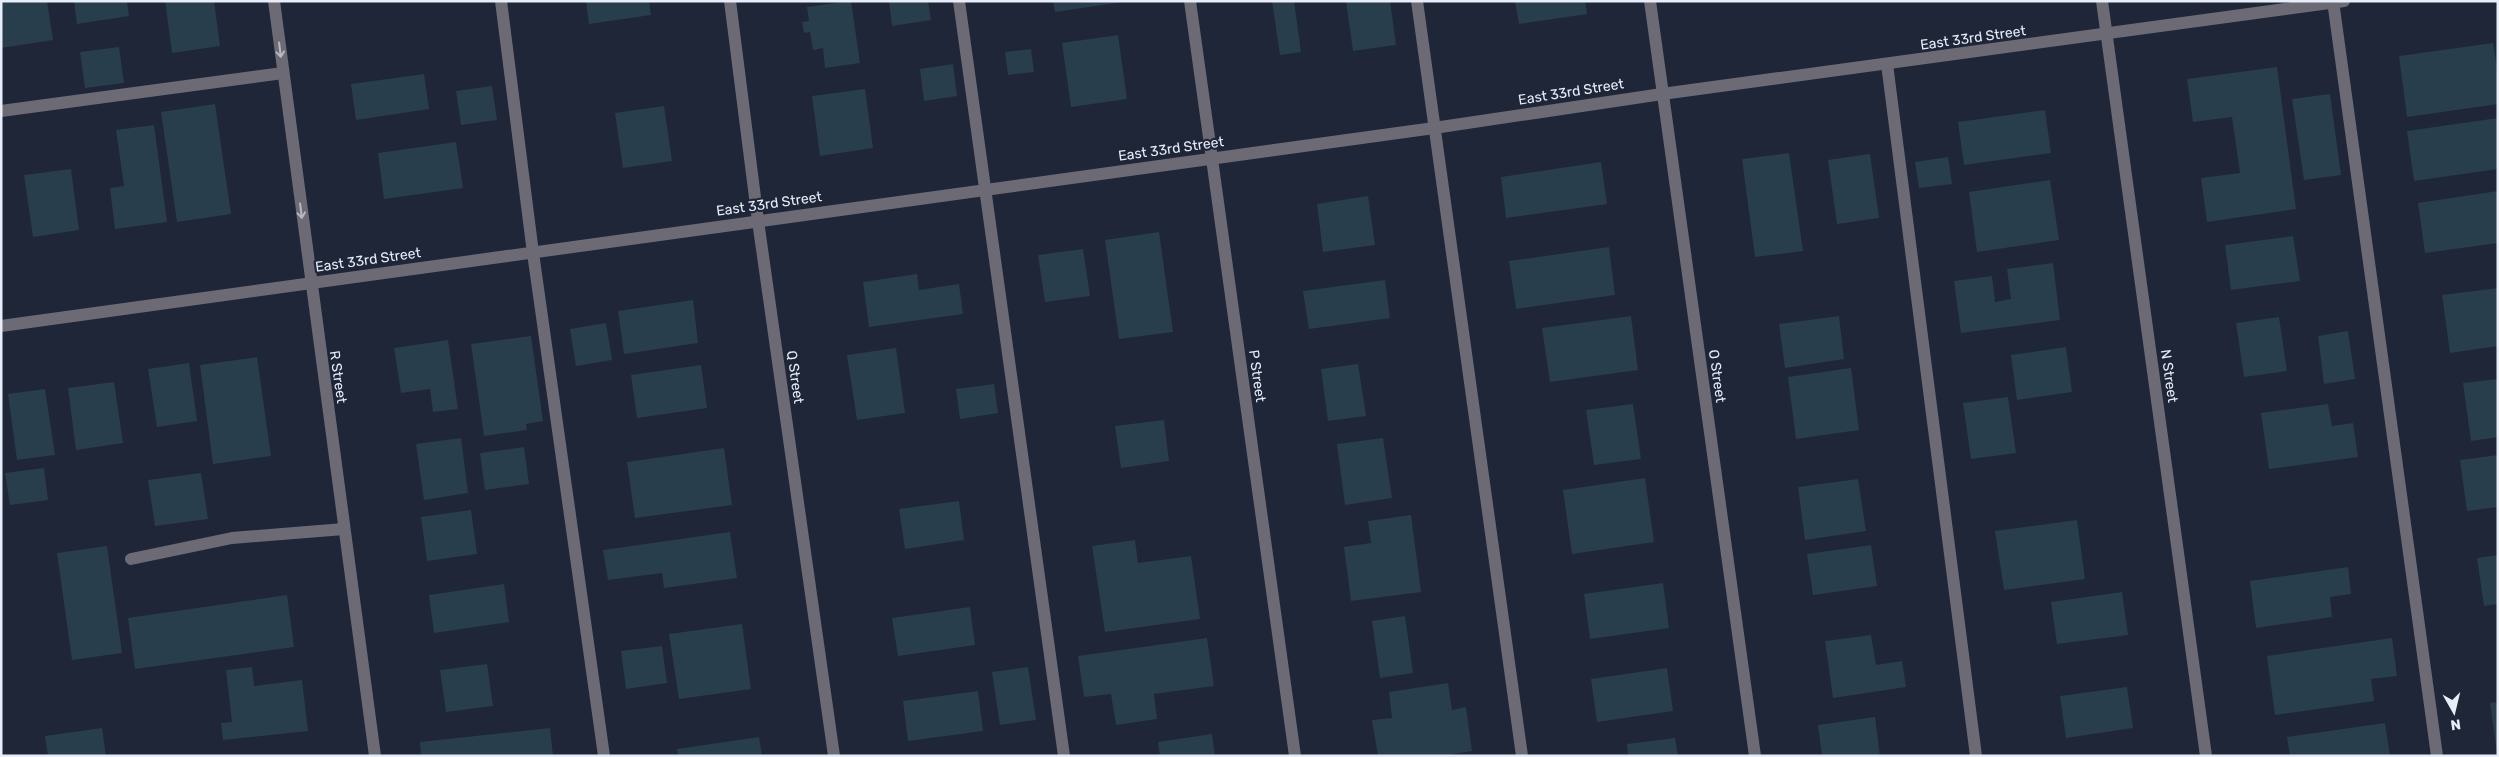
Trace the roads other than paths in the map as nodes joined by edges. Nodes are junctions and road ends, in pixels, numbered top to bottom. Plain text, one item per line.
1 (274, 1) edge
2 (501, 1) edge
3 (730, 1) edge
4 (959, 1) edge
5 (1190, 1) edge
6 (1417, 1) edge
7 (1650, 1) edge
8 (2102, 1) edge
9 (2337, 2) edge
10 (2107, 35) junction
11 (1887, 64) junction
12 (283, 73) junction
13 (1662, 94) junction
14 (1, 111) edge
15 (1434, 128) junction
16 (1212, 159) junction
17 (984, 190) junction
18 (758, 221) junction
19 (533, 253) junction
20 (310, 284) junction
21 (1, 326) edge
22 (344, 529) junction
23 (131, 559) dead end
24 (375, 756) edge
25 (604, 756) edge
26 (834, 756) edge
27 (1064, 756) edge
28 (1295, 756) edge
29 (1522, 756) edge
30 (1755, 756) edge
31 (1976, 756) edge
32 (2206, 756) edge
33 (2437, 756) edge

1 -> 12 street, R Street
2 - 19 street
3 - 18 street, Q Street
4 - 17 street
5 - 16 street, P Street
6 - 15 street
7 - 13 street, O Street
8 - 10 street, N Street
9 - 10 street, East 33rd Street
9 - 33 street
10 - 11 street, East 33rd Street
10 - 32 street, N Street
11 - 13 street, East 33rd Street
11 - 31 street
12 - 14 street
12 -> 20 street, R Street
13 - 15 street, East 33rd Street
13 - 30 street, O Street
15 - 16 street, East 33rd Street
15 - 29 street
16 - 17 street, East 33rd Street
16 - 28 street, P Street
17 - 18 street, East 33rd Street
17 - 27 street
18 - 19 street, East 33rd Street
18 - 26 street, Q Street
19 - 20 street, East 33rd Street
19 - 25 street
20 - 21 street, East 33rd Street
20 - 22 street, R Street
22 - 23 street
22 - 24 street, R Street

